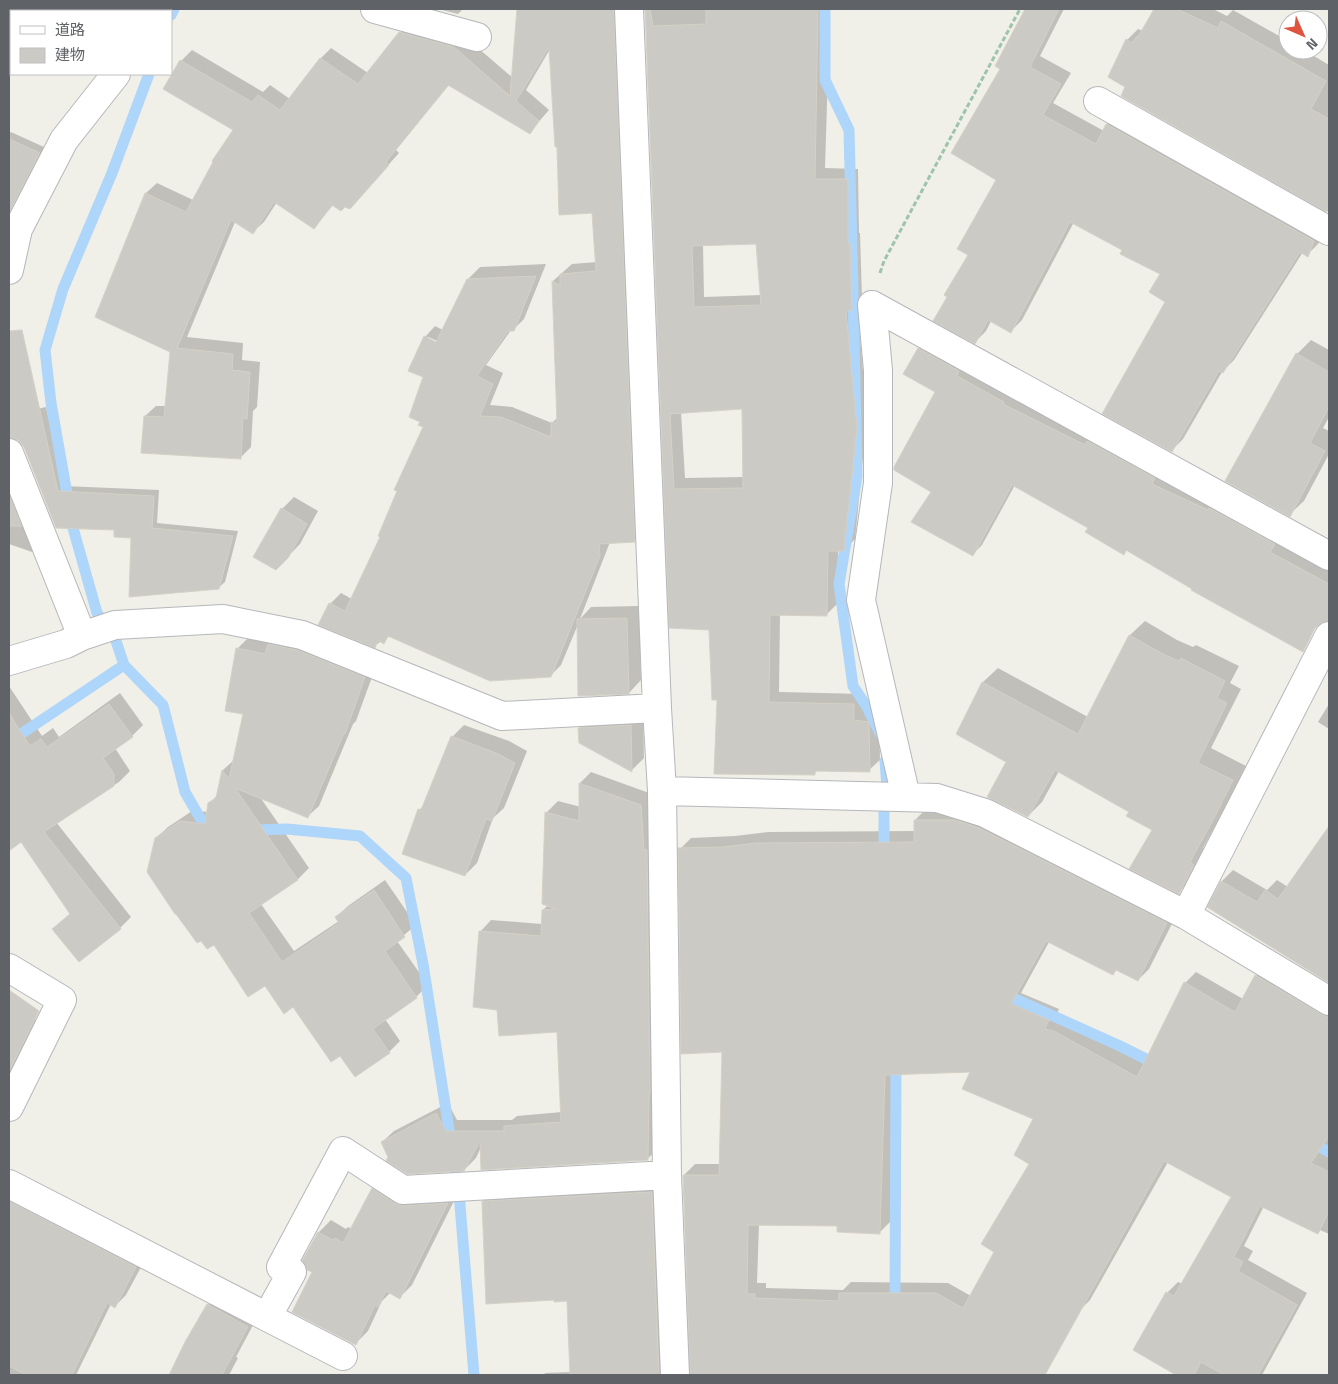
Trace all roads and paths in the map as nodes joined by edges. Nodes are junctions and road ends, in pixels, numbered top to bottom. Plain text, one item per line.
1 (375, 9) edge
2 (629, 9) edge
3 (1020, 9) edge
4 (477, 37) dead end
5 (115, 75) edge
6 (1098, 101) dead end
7 (1329, 231) edge
8 (9, 270) edge
9 (872, 305) junction
10 (9, 453) edge
11 (1329, 556) edge
12 (99, 630) junction
13 (1329, 636) edge
14 (9, 661) edge
15 (657, 708) junction
16 (662, 791) junction
17 (893, 797) junction
18 (1186, 915) junction
19 (9, 968) edge
20 (1329, 1001) edge
21 (9, 1107) edge
22 (668, 1175) junction
23 (9, 1184) edge
24 (267, 1317) junction
25 (343, 1356) dead end
26 (675, 1375) edge

1 - 4 street
2 - 15 street
3 - 9 path
5 - 8 street
6 - 7 street
9 - 11 street
9 - 17 street
10 - 12 street
12 - 14 street
12 - 15 street
13 - 18 street
15 - 16 street
16 - 17 street
16 - 22 street
17 - 18 street
18 - 20 street
19 - 21 street
22 - 24 street
22 - 26 street
23 - 24 street
24 - 25 street

